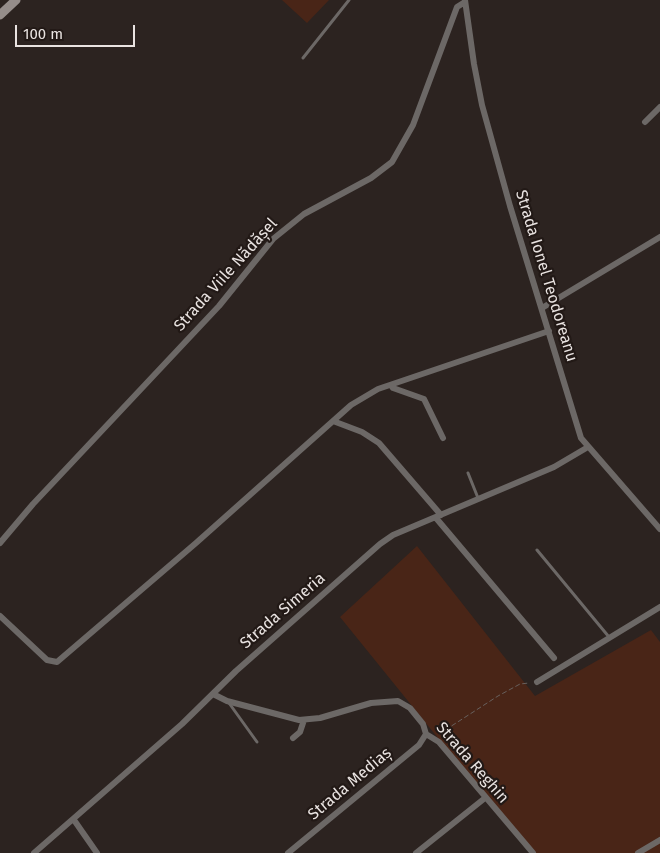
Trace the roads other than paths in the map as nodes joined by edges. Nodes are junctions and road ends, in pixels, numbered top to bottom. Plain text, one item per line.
1 (16, 0) edge
2 (349, 0) edge
3 (465, 1) edge
4 (0, 15) edge
5 (303, 58) dead end
6 (660, 107) edge
7 (645, 122) dead end
8 (660, 237) edge
9 (542, 308) junction
10 (549, 331) junction
11 (391, 385) junction
12 (333, 421) junction
13 (443, 438) dead end
14 (588, 446) junction
15 (468, 473) dead end
16 (478, 498) junction
17 (438, 517) junction
18 (660, 529) edge
19 (0, 543) edge
20 (537, 550) dead end
21 (660, 607) edge
22 (0, 616) edge
23 (609, 637) junction
24 (554, 658) dead end
25 (537, 682) road end
26 (213, 694) junction
27 (227, 701) junction
28 (304, 720) junction
29 (426, 734) junction
30 (293, 738) dead end
31 (257, 742) dead end
32 (484, 798) junction
33 (74, 820) junction
34 (660, 840) edge
35 (34, 853) edge
36 (97, 853) edge
37 (288, 853) edge
38 (416, 853) edge
39 (533, 853) edge
40 (638, 853) edge

1 - 4 main road
2 - 5 lane
3 - 9 street, Strada Ionel Teodoreanu
3 - 19 street, Strada Viile Nădășel
6 - 7 street
8 - 9 street
9 - 10 street, Strada Ionel Teodoreanu
10 - 11 street
10 - 14 street, Strada Ionel Teodoreanu
11 - 12 street
11 - 13 street
12 - 17 street
12 - 22 street
14 - 16 street, Strada Simeria
14 - 18 street, Strada Ionel Teodoreanu
15 - 16 lane
16 - 17 street, Strada Simeria
17 - 24 street
17 - 26 street, Strada Simeria
20 - 23 lane
21 - 23 street
23 - 25 street
26 - 27 street, Strada Reghin
26 - 33 street, Strada Simeria
27 - 28 street, Strada Reghin
27 - 31 lane
28 - 29 street, Strada Reghin
28 - 30 street
29 - 32 street, Strada Reghin
29 - 37 street, Strada Mediaș
32 - 38 street
32 - 39 street, Strada Reghin
33 - 35 street, Strada Simeria
33 - 36 street
34 - 40 street

